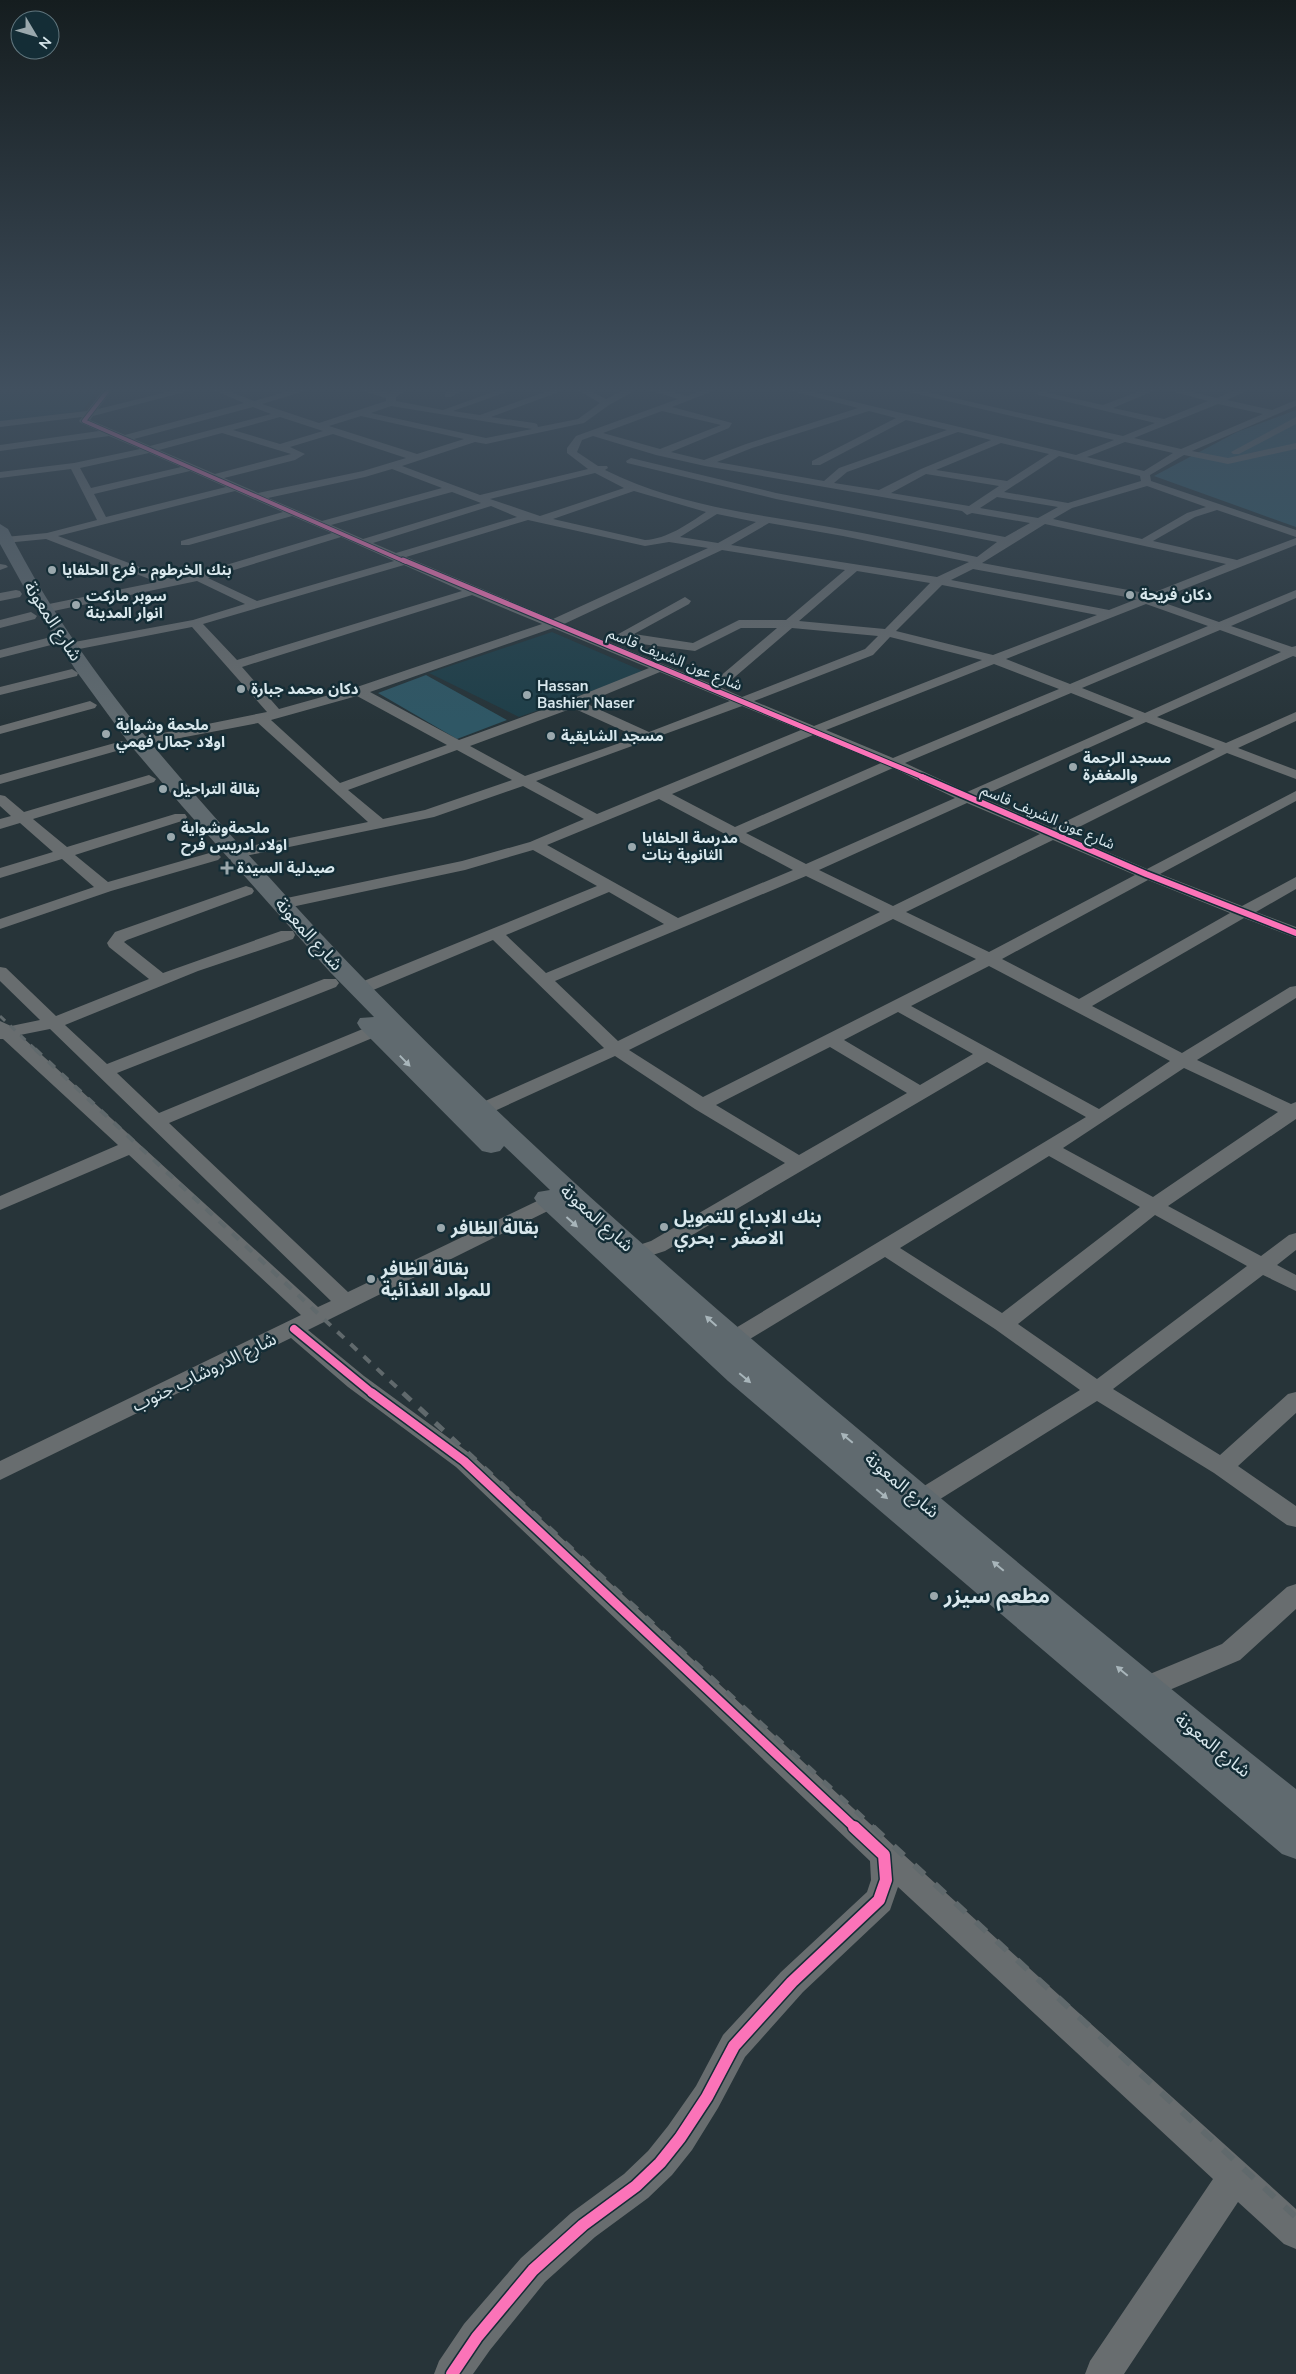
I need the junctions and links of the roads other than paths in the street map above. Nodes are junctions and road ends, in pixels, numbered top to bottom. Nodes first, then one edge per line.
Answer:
1 (93, 500) edge
2 (188, 500) edge
3 (262, 500) edge
4 (411, 500) edge
5 (486, 500) joint
6 (599, 500) edge
7 (672, 500) edge
8 (768, 500) edge
9 (794, 500) edge
10 (872, 500) edge
11 (915, 500) edge
12 (986, 500) edge
13 (1031, 500) edge
14 (1085, 500) edge
15 (1199, 500) edge
16 (1068, 506) junction
17 (1217, 507) junction
18 (971, 509) junction
19 (717, 510) junction
20 (854, 512) junction
21 (290, 513) junction
22 (740, 515) junction
23 (528, 517) junction
24 (540, 520) junction
25 (767, 520) junction
26 (1042, 521) junction
27 (103, 522) junction
28 (430, 523) junction
29 (319, 525) junction
30 (942, 528) junction
31 (826, 529) junction
32 (341, 534) junction
33 (1296, 534) edge
34 (47, 536) junction
35 (464, 536) junction
36 (667, 538) junction
37 (1007, 541) junction
38 (1296, 541) edge
39 (1144, 542) junction
40 (185, 543) dead end
41 (362, 543) junction
42 (719, 547) junction
43 (1, 553) edge
44 (401, 559) junction
45 (974, 562) junction
46 (1239, 564) junction
47 (854, 568) junction
48 (198, 577) junction
49 (938, 581) junction
50 (171, 583) junction
51 (473, 590) junction
52 (1296, 594) edge
53 (1148, 599) junction
54 (685, 600) dead end
55 (23, 604) edge
56 (256, 605) junction
57 (1111, 614) junction
58 (194, 623) junction
59 (0, 624) edge
60 (553, 624) junction
61 (791, 624) junction
62 (1218, 627) junction
63 (888, 633) junction
64 (623, 636) junction
65 (600, 643) junction
66 (1295, 651) edge
67 (0, 654) edge
68 (63, 654) junction
69 (993, 660) junction
70 (234, 665) junction
71 (660, 668) junction
72 (713, 689) junction
73 (1071, 689) junction
74 (0, 691) edge
75 (359, 691) junction
76 (743, 701) junction
77 (574, 703) junction
78 (90, 705) junction
79 (276, 714) junction
80 (1296, 716) edge
81 (1143, 717) junction
82 (261, 718) junction
83 (0, 730) edge
84 (812, 731) junction
85 (649, 737) junction
86 (130, 744) junction
87 (459, 745) junction
88 (1227, 748) junction
89 (893, 763) junction
90 (1296, 775) edge
91 (149, 779) junction
92 (0, 780) edge
93 (526, 781) junction
94 (338, 789) junction
95 (661, 794) junction
96 (1296, 795) edge
97 (966, 797) junction
98 (0, 799) edge
99 (22, 817) junction
100 (180, 817) junction
101 (596, 820) junction
102 (0, 824) edge
103 (382, 825) junction
104 (733, 832) junction
105 (1054, 834) junction
106 (535, 845) junction
107 (65, 851) junction
108 (225, 855) junction
109 (806, 870) junction
110 (0, 873) edge
111 (1146, 874) junction
112 (1296, 882) edge
113 (608, 887) junction
114 (105, 888) junction
115 (246, 891) junction
116 (282, 904) junction
117 (894, 912) junction
118 (1242, 912) junction
119 (0, 924) edge
120 (679, 925) junction
121 (495, 933) junction
122 (1296, 933) edge
123 (287, 935) junction
124 (988, 959) junction
125 (0, 972) edge
126 (161, 980) junction
127 (544, 980) junction
128 (330, 983) junction
129 (360, 989) junction
130 (1296, 991) edge
131 (897, 1004) junction
132 (1080, 1006) junction
133 (54, 1023) junction
134 (376, 1030) junction
135 (2, 1031) edge
136 (830, 1039) junction
137 (616, 1049) junction
138 (987, 1054) junction
139 (1183, 1061) junction
140 (104, 1072) junction
141 (920, 1092) junction
142 (702, 1105) junction
143 (481, 1110) junction
144 (1295, 1111) edge
145 (1100, 1117) junction
146 (155, 1122) junction
147 (131, 1147) junction
148 (1048, 1148) junction
149 (800, 1164) junction
150 (561, 1197) junction
151 (0, 1204) edge
152 (1154, 1206) junction
153 (1296, 1240) edge
154 (884, 1247) junction
155 (637, 1254) junction
156 (1262, 1266) junction
157 (1296, 1284) edge
158 (346, 1303) junction
159 (306, 1323) junction
160 (1003, 1324) junction
161 (732, 1340) junction
162 (1097, 1390) junction
163 (1296, 1400) edge
164 (1222, 1468) junction
165 (0, 1471) edge
166 (920, 1500) junction
167 (1296, 1518) edge
168 (1296, 1594) edge
169 (1143, 1689) junction
170 (1296, 1812) edge
171 (1296, 1841) edge
172 (884, 1855) junction
173 (1235, 2176) junction
174 (1296, 2232) edge
175 (452, 2374) edge
176 (1104, 2374) edge

1 - 27 street
2 - 27 street
3 - 21 street, شارع عون الشريف قاسم
4 - 29 street
5 - 23 street
5 - 28 street
6 - 24 street
7 - 19 street
8 - 22 street
9 - 20 street
10 - 20 street
11 - 18 street
12 - 18 street
13 - 16 street
14 - 16 street
15 - 17 street
16 - 26 street
17 - 33 street
17 - 39 street
18 - 26 street
18 - 30 street
19 - 22 street
19 - 36 street
20 - 30 street
20 - 31 street
21 - 29 street, شارع عون الشريف قاسم
21 - 40 street
22 - 25 street
23 - 24 street
23 - 35 street
24 - 36 street
25 - 31 street
25 - 42 street
26 - 37 street
26 - 39 street
27 - 34 street
28 - 35 street
28 - 41 street
29 - 32 street, شارع عون الشريف قاسم
30 - 37 street
31 - 45 street
32 - 41 street, شارع عون الشريف قاسم
32 - 48 street
34 - 43 street
34 - 50 street
35 - 44 street
36 - 42 street
37 - 45 street
38 - 46 street
39 - 46 street
41 - 44 street, شارع عون الشريف قاسم
42 - 47 street
42 - 60 street
43 - 55 highway, شارع المعونة
44 - 51 street, شارع عون الشريف قاسم
44 - 56 street
45 - 49 street
45 - 53 street
46 - 53 street
47 - 49 street
47 - 61 street
48 - 50 street
48 - 56 street
49 - 57 street
49 - 63 street
50 - 55 street
51 - 60 street, شارع عون الشريف قاسم
51 - 70 street
52 - 62 street
53 - 57 street
53 - 62 street
54 - 64 street
55 - 59 street
55 - 68 highway, شارع المعونة
56 - 58 street
57 - 69 street
58 - 68 street
58 - 70 street
60 - 65 street, شارع عون الشريف قاسم
60 - 75 street
61 - 63 street
61 - 64 street
61 - 72 street
62 - 66 street
62 - 73 street
63 - 69 street
63 - 76 street
64 - 65 street
65 - 71 street, شارع عون الشريف قاسم
66 - 81 street
67 - 68 street
68 - 74 street
68 - 78 highway, شارع المعونة
68 - 86 highway, شارع المعونة
69 - 73 street
69 - 84 street
70 - 79 street
71 - 72 street, شارع عون الشريف قاسم
71 - 77 street
72 - 76 street, شارع عون الشريف قاسم
73 - 81 street
73 - 89 street
75 - 79 street
75 - 87 street
76 - 84 street, شارع عون الشريف قاسم
76 - 85 street
77 - 85 street
77 - 87 street
78 - 83 street
78 - 86 highway, شارع المعونة
79 - 82 street
80 - 88 street
81 - 88 street
81 - 97 street
82 - 86 street
82 - 94 street
84 - 89 street, شارع عون الشريف قاسم
84 - 95 street
85 - 93 street
86 - 91 highway, شارع المعونة
86 - 92 street
86 - 108 highway, شارع المعونة
87 - 93 street
87 - 94 street
88 - 90 street
88 - 105 street
89 - 97 street, شارع عون الشريف قاسم
89 - 104 street
91 - 99 street
91 - 100 highway, شارع المعونة
93 - 101 street
93 - 103 street
94 - 103 street
95 - 101 street
95 - 104 street
96 - 111 street
97 - 105 street, شارع عون الشريف قاسم
97 - 109 street
98 - 99 street
99 - 102 street
99 - 107 street
100 - 107 street
100 - 108 highway, شارع المعونة
101 - 106 street
103 - 108 street
104 - 109 street
105 - 111 street, شارع عون الشريف قاسم
105 - 117 street
106 - 113 street
106 - 116 street
107 - 110 street
107 - 114 street
108 - 114 street
108 - 115 highway, شارع المعونة
108 - 116 highway, شارع المعونة
109 - 117 street
109 - 120 street
111 - 118 street, شارع عون الشريف قاسم
111 - 124 street
112 - 118 street
113 - 120 street
113 - 121 street
114 - 119 street
115 - 123 highway, شارع المعونة
115 - 126 street
116 - 129 highway, شارع المعونة
117 - 124 street
117 - 137 street
118 - 122 street, شارع عون الشريف قاسم
118 - 132 street
120 - 127 street
121 - 127 street
121 - 129 street
123 - 126 street
123 - 128 highway, شارع المعونة
124 - 131 street
124 - 132 street
125 - 133 street
126 - 133 street
127 - 137 street
128 - 134 highway, شارع المعونة
128 - 140 street
129 - 143 highway, شارع المعونة
130 - 139 street
131 - 136 street
131 - 138 street
132 - 139 street
133 - 135 street
133 - 140 street
134 - 146 street
134 -> 150 highway, شارع المعونة
135 - 147 street
136 - 141 street
136 - 142 street
137 - 142 street
137 - 143 street
138 - 141 street
138 - 145 street
139 - 144 street
139 - 145 street
140 - 146 street
141 - 149 street
142 - 149 street
143 - 150 highway, شارع المعونة
144 - 152 street
145 - 148 street
146 - 158 street
147 - 151 street
147 - 159 street
148 - 152 street
148 - 154 street
149 - 155 street
150 - 155 highway, شارع المعونة
150 - 158 street, شارع الدروشاب جنوب
150 -> 171 highway, شارع المعونة
152 - 156 street
152 - 160 street
153 - 156 street
154 - 160 street
154 - 161 street
161 -> 155 highway, شارع المعونة
156 - 157 street
156 - 162 street
158 - 159 street, شارع الدروشاب جنوب
159 - 165 street, شارع الدروشاب جنوب
159 - 172 street
160 - 162 street
166 -> 161 highway, شارع المعونة
162 - 164 street
162 - 166 street
163 - 164 street
164 - 167 street
169 -> 166 highway, شارع المعونة
168 - 169 street
169 - 170 highway, شارع المعونة
172 - 173 street
172 - 175 street
173 - 174 street
173 - 176 street

